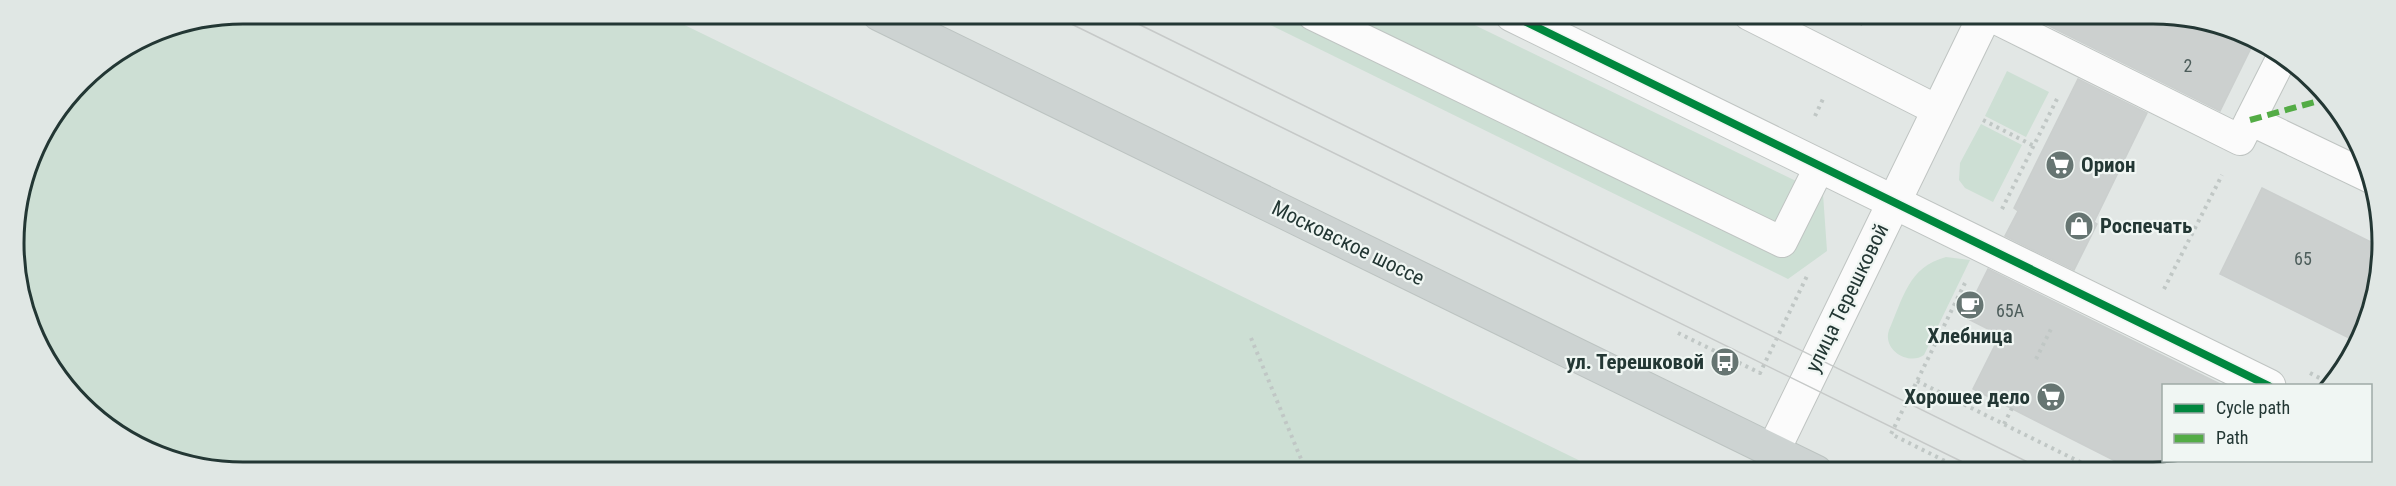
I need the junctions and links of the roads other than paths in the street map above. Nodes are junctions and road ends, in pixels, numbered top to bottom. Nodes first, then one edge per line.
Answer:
1 (899, 24) edge
2 (1332, 24) edge
3 (1530, 24) edge
4 (1767, 24) edge
5 (1982, 24) edge
6 (2005, 24) edge
7 (2279, 64) edge
8 (1939, 111) junction
9 (2245, 130) junction
10 (1820, 166) junction
11 (2360, 174) edge
12 (1894, 202) junction
13 (2265, 384) edge
14 (1773, 451) junction
15 (1796, 462) edge

1 - 14 main road, Московское шоссе
2 - 10 lane
3 - 10 street
4 - 8 lane
5 - 8 street, улица Терешковой
6 - 9 lane
7 - 9 lane
8 - 12 street, улица Терешковой
9 - 11 lane
10 - 12 street
12 - 13 street
12 - 14 street, улица Терешковой
14 - 15 main road, Московское шоссе

